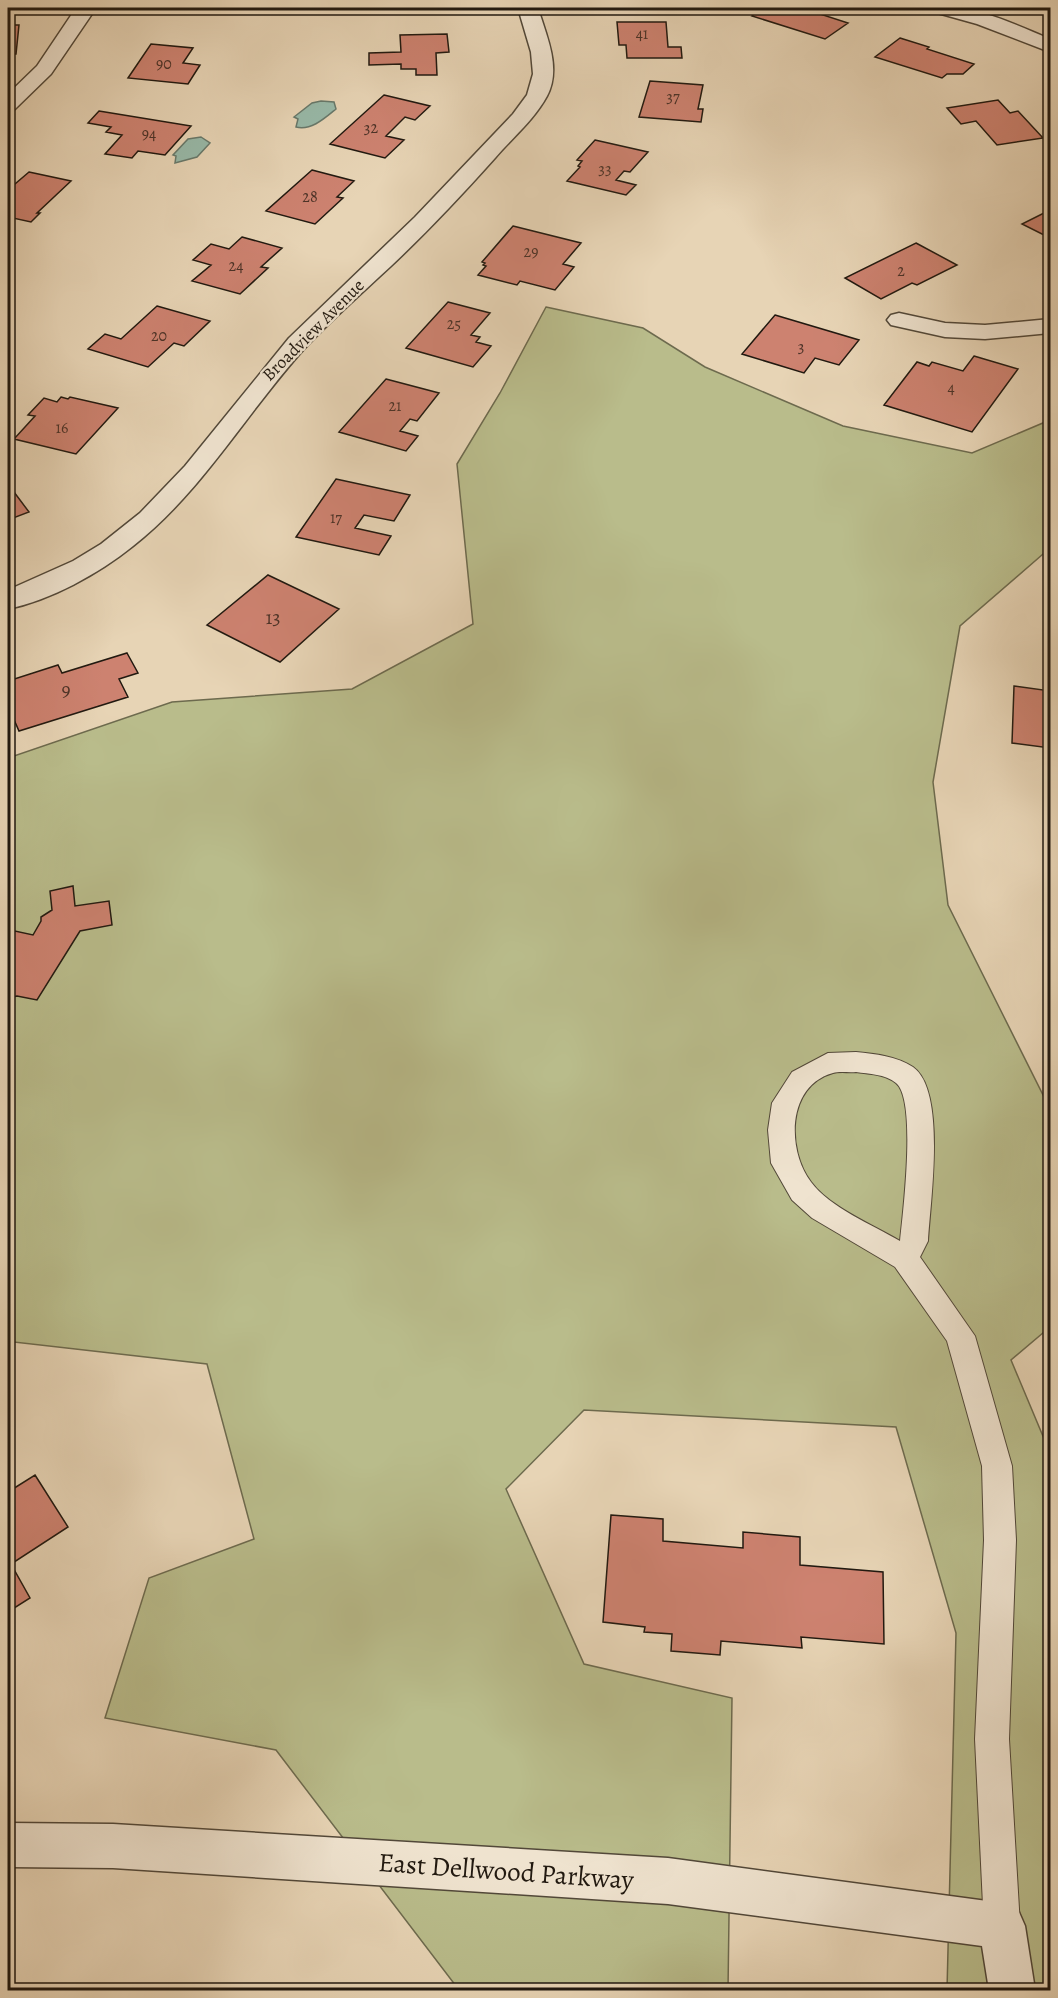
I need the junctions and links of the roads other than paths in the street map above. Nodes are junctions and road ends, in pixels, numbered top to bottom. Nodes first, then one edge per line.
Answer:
1 (86, 8) edge
2 (528, 8) edge
3 (941, 8) edge
4 (1050, 46) edge
5 (8, 105) edge
6 (899, 320) dead end
7 (1050, 326) edge
8 (8, 600) edge
9 (905, 1258) junction
10 (8, 1845) edge
11 (1002, 1926) junction
12 (1012, 1990) edge

1 - 5 street
2 - 8 street, Broadview Avenue
3 - 4 street
6 - 7 street
9 - 9 lane
9 - 11 lane
10 - 11 street, East Dellwood Parkway
11 - 12 street

